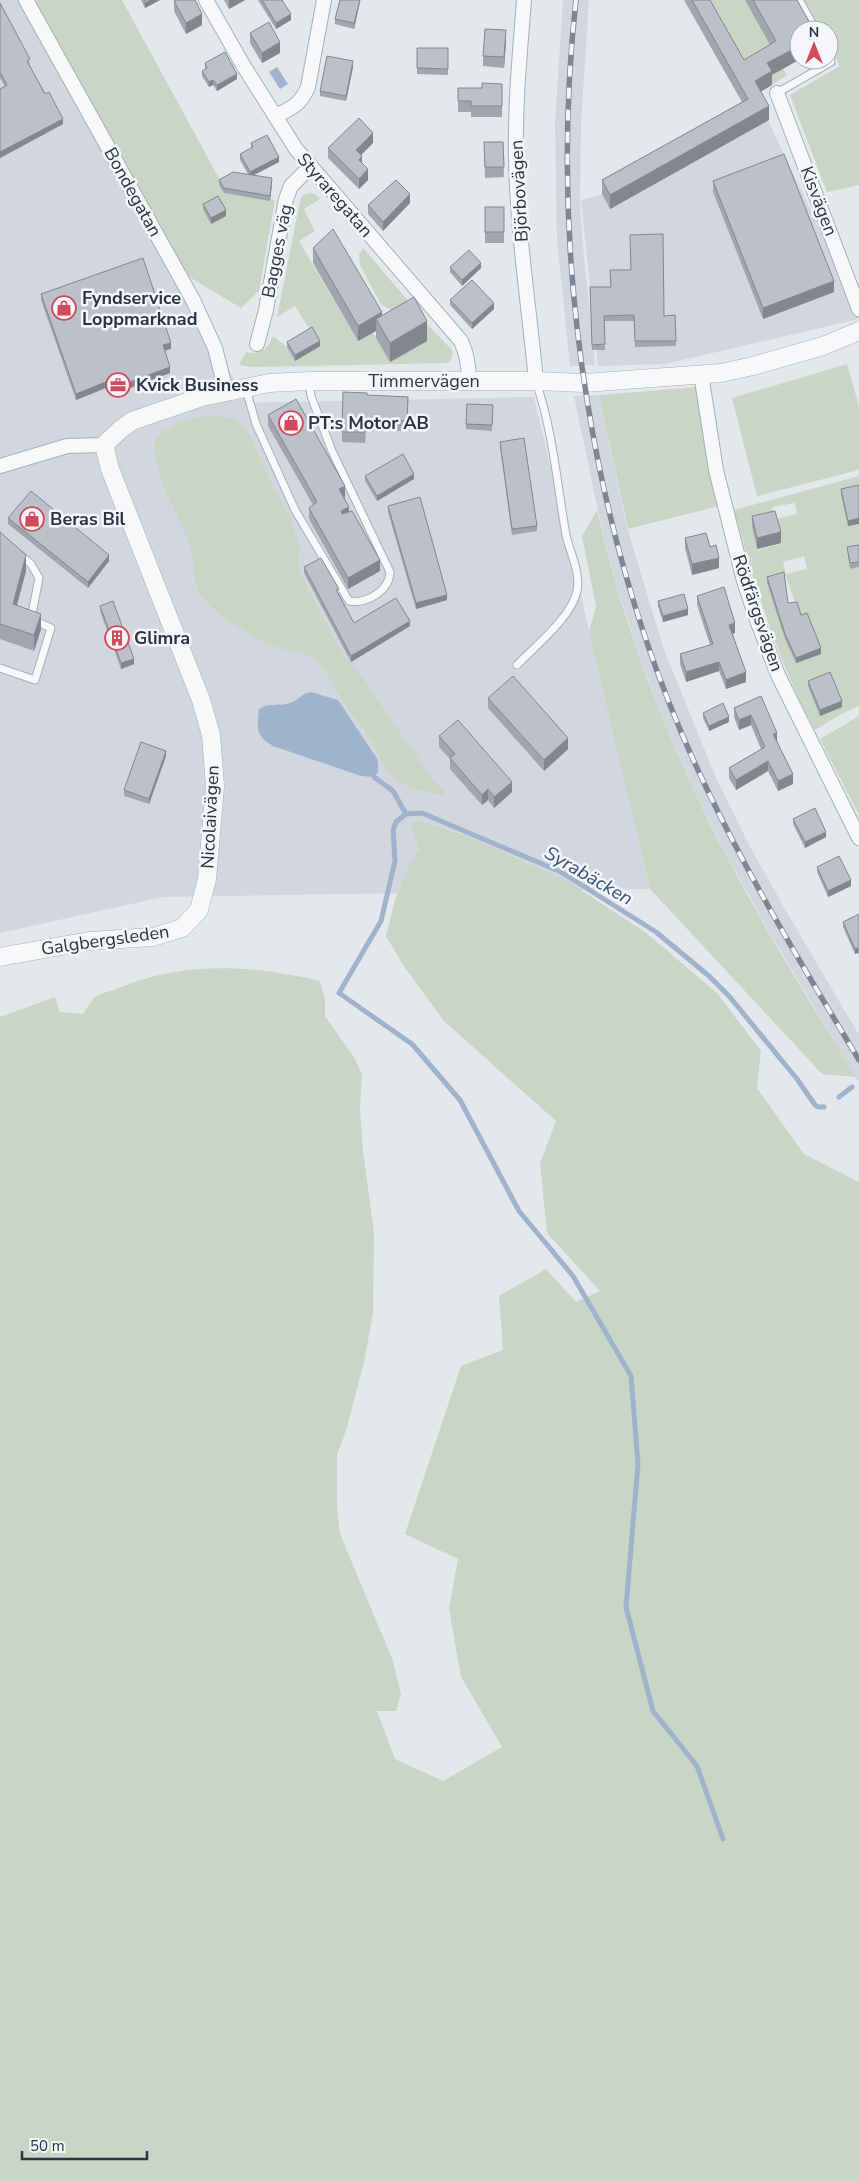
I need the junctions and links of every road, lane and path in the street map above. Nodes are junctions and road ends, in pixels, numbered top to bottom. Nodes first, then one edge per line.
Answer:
1 (26, 0) edge
2 (206, 0) edge
3 (324, 0) edge
4 (524, 0) edge
5 (799, 0) edge
6 (810, 20) edge
7 (817, 70) edge
8 (777, 93) joint
9 (275, 116) junction
10 (310, 166) junction
11 (859, 308) edge
12 (859, 331) edge
13 (257, 344) dead end
14 (701, 374) junction
15 (309, 381) junction
16 (469, 381) junction
17 (536, 381) junction
18 (246, 387) junction
19 (226, 391) junction
20 (104, 445) junction
21 (0, 466) edge
22 (15, 551) edge
23 (517, 665) dead end
24 (0, 668) edge
25 (859, 838) edge
26 (200, 907) joint
27 (0, 957) edge

1 - 19 street, Bondegatan
2 - 9 street, Styraregatan
3 - 9 street
4 - 17 street, Björbovägen
5 - 6 lane
7 - 8 lane
8 - 11 street, Kisvägen
9 - 10 street, Styraregatan
10 - 13 street, Bagges väg
10 - 16 street, Styraregatan
12 - 14 street, Timmervägen
14 - 17 street, Timmervägen
14 - 25 street, Rödfärgsvägen
15 - 16 street, Timmervägen
15 - 18 street, Timmervägen
15 - 18 lane
16 - 17 street, Timmervägen
17 - 23 lane
18 - 19 street, Timmervägen
19 - 20 street, Timmervägen
20 - 21 street
20 - 26 street, Nicolaivägen
22 - 24 lane
26 - 27 street, Galgbergsleden

